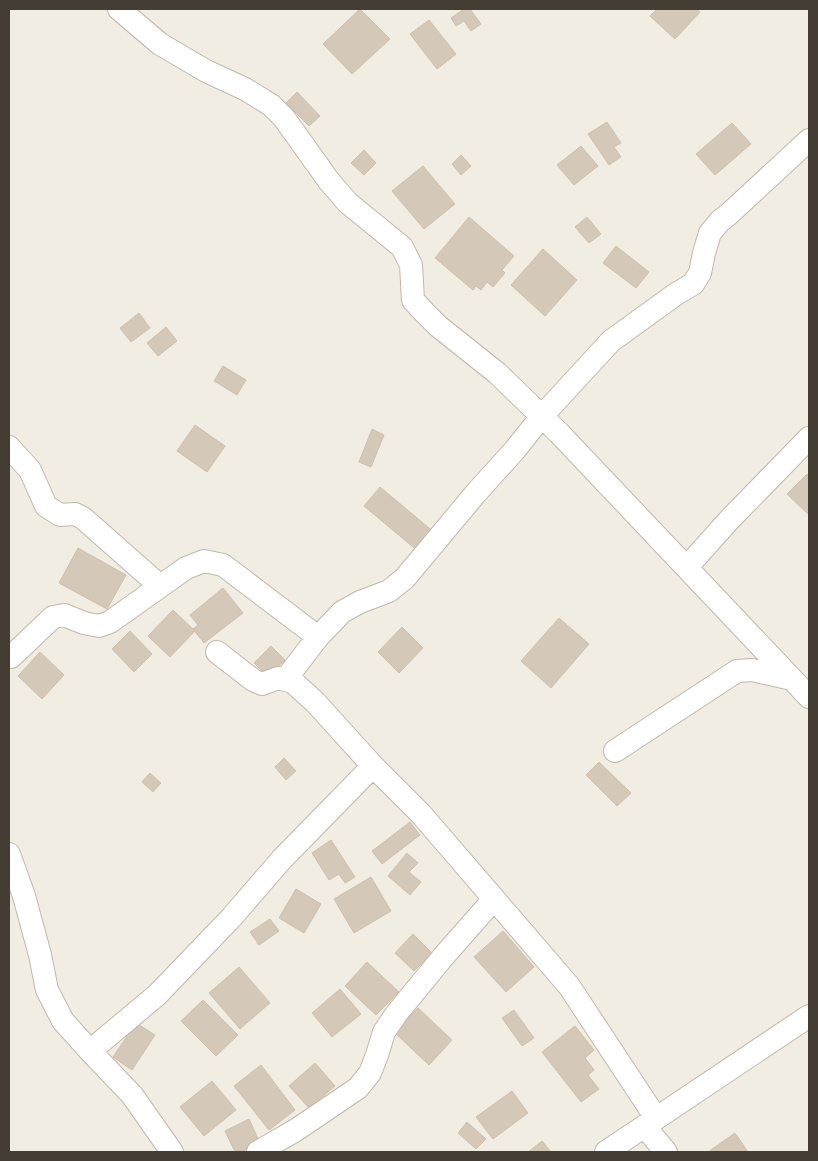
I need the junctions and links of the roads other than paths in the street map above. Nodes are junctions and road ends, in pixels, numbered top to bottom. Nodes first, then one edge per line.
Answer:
1 (119, 9) edge
2 (809, 140) edge
3 (542, 416) junction
4 (809, 438) edge
5 (9, 447) edge
6 (687, 567) junction
7 (160, 586) junction
8 (318, 637) junction
9 (217, 652) dead end
10 (11, 657) dead end
11 (792, 679) junction
12 (285, 680) junction
13 (809, 697) edge
14 (615, 751) dead end
15 (374, 766) junction
16 (9, 854) edge
17 (494, 899) junction
18 (809, 1016) edge
19 (90, 1051) junction
20 (651, 1123) junction
21 (172, 1152) edge
22 (258, 1152) edge
23 (606, 1152) edge
24 (666, 1152) edge

1 - 3 street
2 - 3 street
3 - 6 street
3 - 8 street
4 - 6 street
5 - 7 street
6 - 11 street
7 - 8 street
7 - 10 street
8 - 12 street
9 - 12 street
11 - 13 street
11 - 14 street
12 - 15 street
15 - 17 street
15 - 19 street
16 - 19 street
17 - 20 street
17 - 22 street
18 - 20 street
19 - 21 street
20 - 23 street
20 - 24 street

